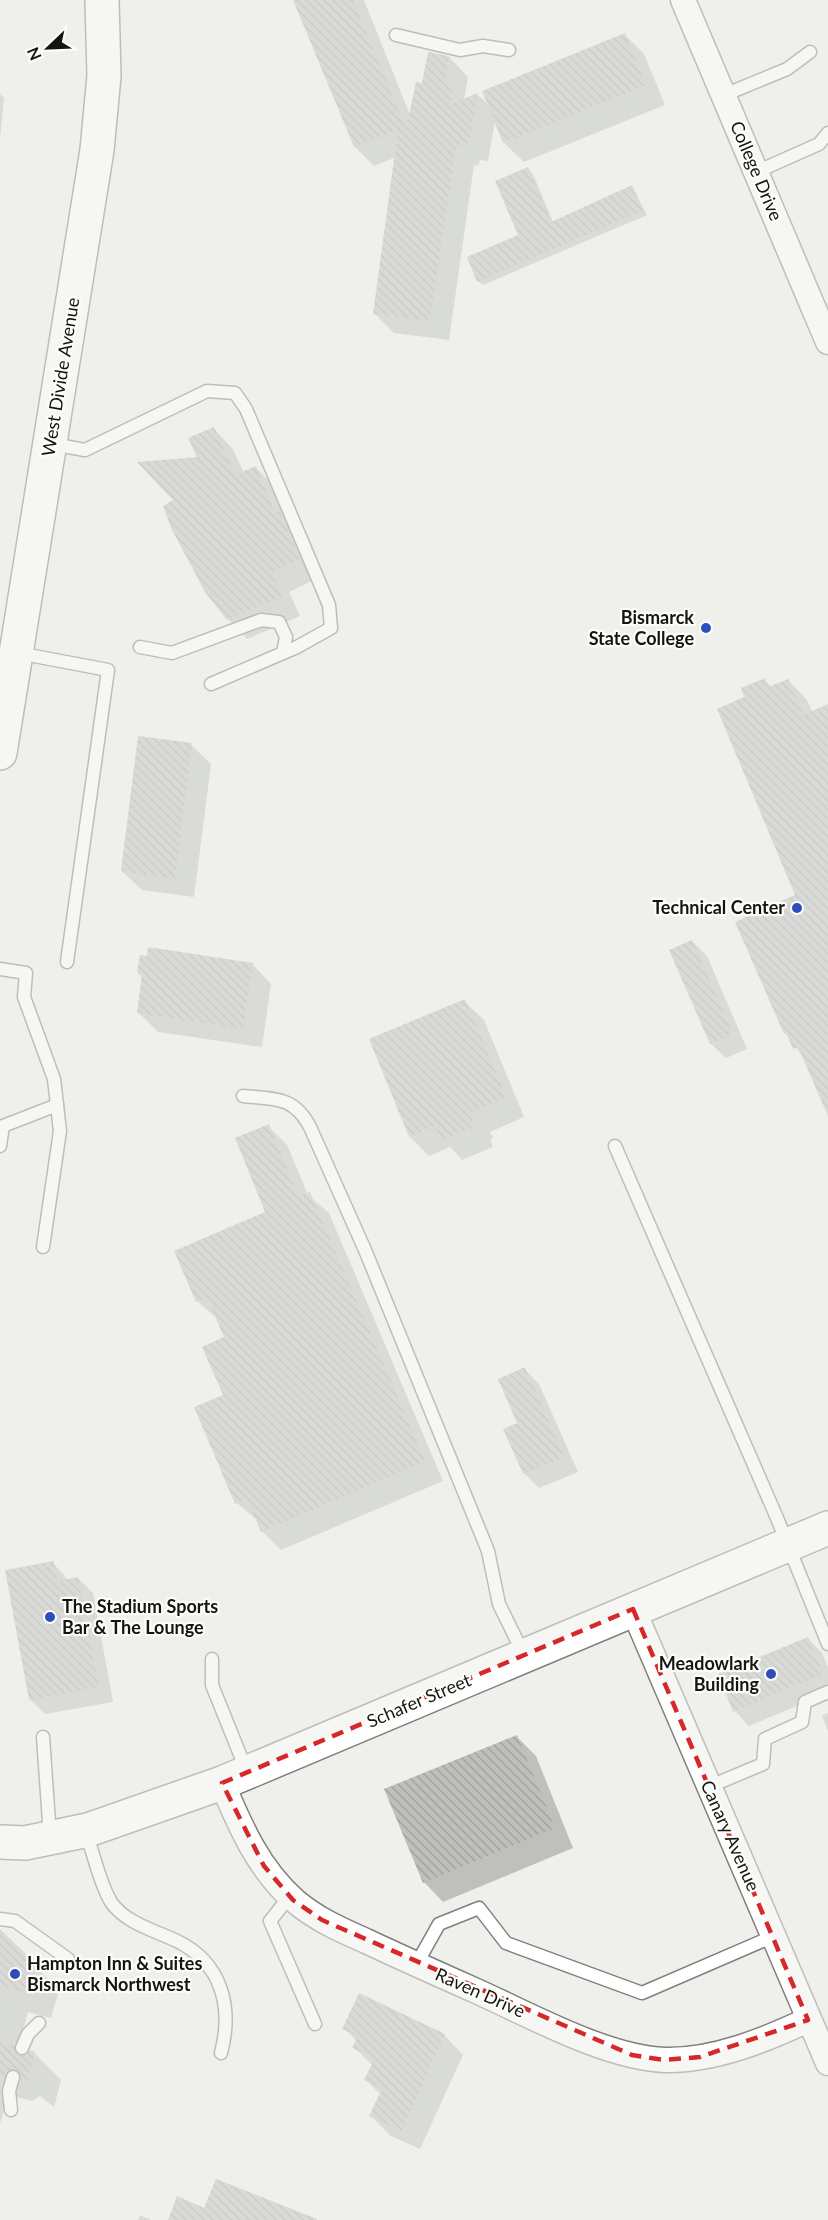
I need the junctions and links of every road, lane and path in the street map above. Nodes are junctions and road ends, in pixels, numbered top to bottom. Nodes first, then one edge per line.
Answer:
1 (102, 0) edge
2 (683, 0) edge
3 (396, 35) dead end
4 (509, 50) dead end
5 (810, 52) dead end
6 (724, 95) junction
7 (828, 132) edge
8 (756, 171) junction
9 (828, 342) edge
10 (51, 443) junction
11 (140, 647) dead end
12 (284, 653) junction
13 (10, 670) edge
14 (211, 684) dead end
15 (0, 753) edge
16 (67, 962) dead end
17 (0, 969) edge
18 (243, 1096) dead end
19 (57, 1105) junction
20 (0, 1146) edge
21 (615, 1146) dead end
22 (43, 1247) dead end
23 (828, 1528) edge
24 (788, 1545) junction
25 (633, 1609) junction
26 (828, 1644) edge
27 (524, 1656) junction
28 (212, 1659) dead end
29 (828, 1692) edge
30 (44, 1737) dead end
31 (234, 1778) junction
32 (708, 1787) junction
33 (85, 1831) junction
34 (50, 1838) junction
35 (0, 1842) edge
36 (290, 1896) junction
37 (0, 1919) edge
38 (774, 1936) junction
39 (68, 1959) dead end
40 (416, 1965) junction
41 (808, 2020) junction
42 (39, 2023) dead end
43 (315, 2024) dead end
44 (22, 2048) dead end
45 (221, 2053) dead end
46 (828, 2063) edge
47 (13, 2077) dead end
48 (11, 2110) dead end

1 - 10 street, West Divide Avenue
2 - 6 street, College Drive
3 - 4 lane
5 - 6 lane
6 - 8 street, College Drive
7 - 8 lane
8 - 9 street, College Drive
10 - 12 lane
10 - 13 street, West Divide Avenue
11 - 12 lane
12 - 14 lane
13 - 15 street, West Divide Avenue
13 - 16 lane
17 - 19 lane
18 - 27 lane
19 - 20 lane
19 - 22 lane
21 - 24 lane
23 - 24 street, Schafer Street
24 - 25 street, Schafer Street
24 - 26 lane
25 - 27 street, Schafer Street
25 - 32 street, Canary Avenue
27 - 31 street, Schafer Street
28 - 31 lane
29 - 32 lane
30 - 34 lane
31 - 33 street, Schafer Street
31 - 36 street, Raven Drive
32 - 38 street, Canary Avenue
33 - 34 street, Schafer Street
33 - 45 lane
34 - 35 street, Schafer Street
36 - 40 street, Raven Drive
36 - 43 lane
37 - 39 lane
38 - 40 lane
38 - 41 street, Canary Avenue
40 - 41 street, Raven Drive
41 - 46 street, Canary Avenue
42 - 44 lane
47 - 48 lane

